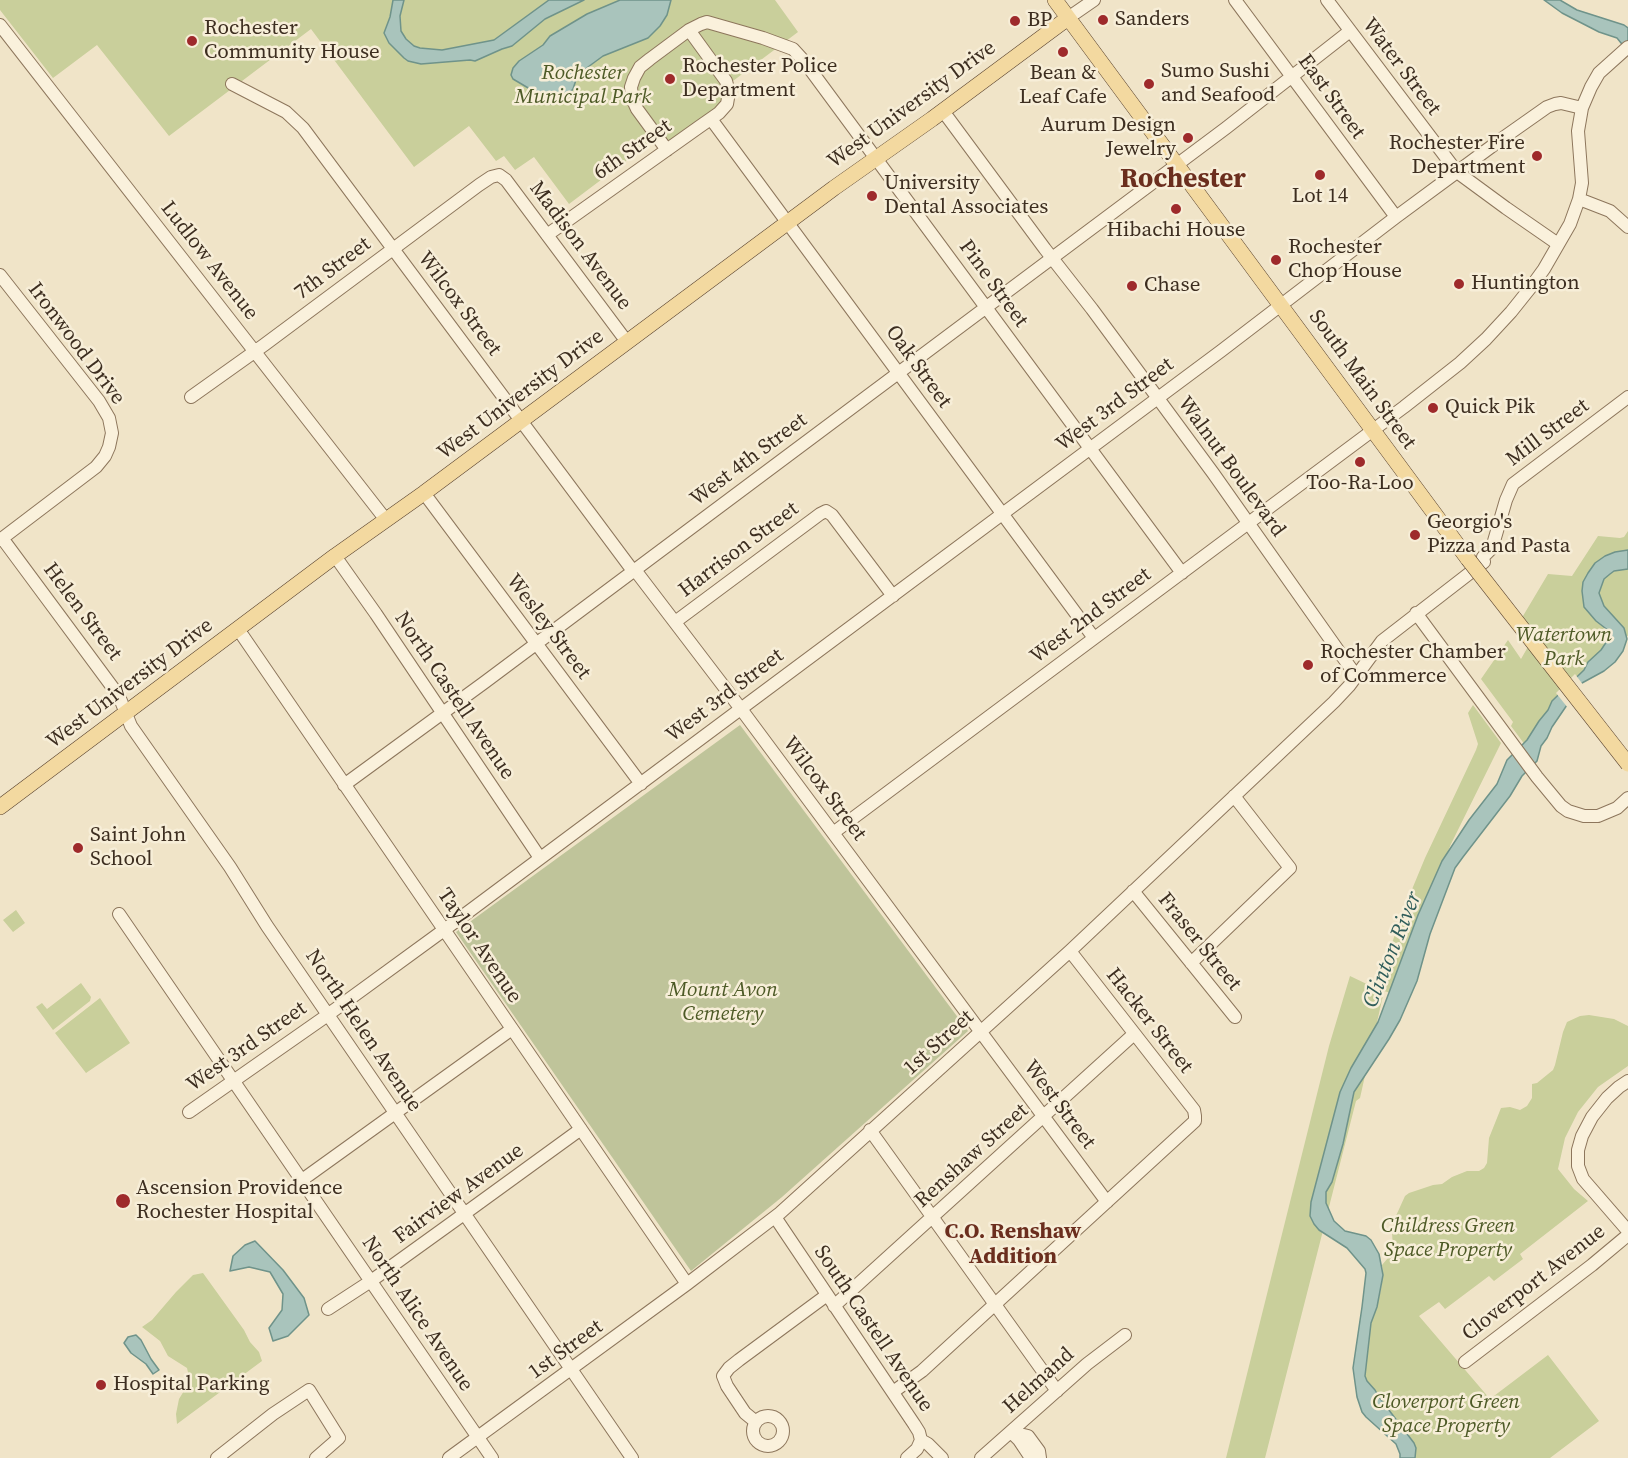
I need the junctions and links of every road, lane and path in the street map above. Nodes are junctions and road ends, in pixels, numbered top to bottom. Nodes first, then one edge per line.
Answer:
1 (1055, 0) edge
2 (1094, 0) edge
3 (1235, 0) edge
4 (1327, 0) edge
5 (1068, 18) junction
6 (0, 25) edge
7 (689, 30) junction
8 (1350, 31) junction
9 (1628, 47) edge
10 (1291, 76) junction
11 (232, 84) dead end
12 (1582, 108) junction
13 (943, 111) junction
14 (711, 119) junction
15 (667, 150) junction
16 (876, 159) junction
17 (1176, 164) junction
18 (1457, 172) junction
19 (499, 175) joint
20 (1579, 199) junction
21 (1396, 217) junction
22 (787, 222) junction
23 (1628, 227) edge
24 (547, 235) junction
25 (1558, 244) junction
26 (394, 249) junction
27 (1052, 257) junction
28 (0, 275) edge
29 (1281, 305) junction
30 (985, 307) junction
31 (627, 342) junction
32 (255, 352) junction
33 (898, 373) junction
34 (191, 396) dead end
35 (1158, 397) junction
36 (1628, 397) edge
37 (521, 421) junction
38 (1373, 430) junction
39 (1090, 448) junction
40 (424, 493) junction
41 (1002, 514) junction
42 (387, 520) junction
43 (1248, 523) junction
44 (1, 539) edge
45 (335, 556) junction
46 (634, 571) junction
47 (1182, 573) junction
48 (893, 596) junction
49 (1416, 613) junction
50 (675, 622) junction
51 (238, 629) junction
52 (1094, 639) junction
53 (536, 643) junction
54 (1357, 674) junction
55 (741, 709) junction
56 (126, 712) junction
57 (442, 713) junction
58 (1628, 764) edge
59 (641, 784) junction
60 (344, 785) junction
61 (1234, 796) junction
62 (1628, 798) edge
63 (0, 807) edge
64 (833, 833) junction
65 (540, 858) junction
66 (1133, 891) junction
67 (120, 914) dead end
68 (444, 930) junction
69 (1070, 951) junction
70 (1191, 963) junction
71 (328, 1014) junction
72 (1235, 1017) dead end
73 (512, 1029) junction
74 (980, 1032) junction
75 (1134, 1034) junction
76 (234, 1081) junction
77 (1628, 1081) edge
78 (189, 1112) dead end
79 (396, 1114) junction
80 (1044, 1116) junction
81 (581, 1129) junction
82 (870, 1130) junction
83 (302, 1180) junction
84 (1107, 1202) junction
85 (464, 1214) junction
86 (775, 1217) junction
87 (933, 1218) junction
88 (1628, 1233) edge
89 (371, 1281) junction
90 (687, 1284) junction
91 (827, 1295) junction
92 (994, 1304) junction
93 (834, 1306) junction
94 (328, 1309) dead end
95 (1125, 1335) dead end
96 (1465, 1362) dead end
97 (571, 1370) junction
98 (1057, 1390) junction
99 (893, 1392) junction
100 (756, 1422) dead end
101 (1011, 1432) junction
102 (478, 1438) junction
103 (921, 1440) junction
104 (217, 1458) edge
105 (316, 1458) edge
106 (449, 1458) edge
107 (492, 1458) edge
108 (632, 1458) edge
109 (907, 1458) edge
110 (942, 1458) edge
111 (981, 1458) edge
112 (1031, 1458) edge
113 (1040, 1458) edge

1 - 5 main road, South Main Street
2 - 5 street
3 - 10 street, East Street
4 - 8 street, Water Street
5 - 13 main road, West University Drive
5 - 17 main road, South Main Street
6 - 32 street, Ludlow Avenue
7 - 14 street, 6th Street
7 - 15 street
7 - 16 street, Pine Street
8 - 10 street, West 4th Street
8 - 18 street, Water Street
9 - 12 street, West 2nd Street
10 - 17 street, West 4th Street
10 - 21 street, East Street
11 - 26 street, Wilcox Street
12 - 18 street, West 3rd Street
12 - 20 street, West 2nd Street
13 - 16 main road, West University Drive
13 - 27 street, Walnut Boulevard
14 - 15 street, 6th Street
14 - 22 street, Oak Street
15 - 24 street, 6th Street
16 - 22 main road, West University Drive
16 - 30 street, Pine Street
17 - 27 street, West 4th Street
17 - 29 main road, South Main Street
18 - 21 street, West 3rd Street
18 - 25 street, Water Street
19 - 24 street, Madison Avenue
19 - 26 street, 7th Street
20 - 23 street
20 - 25 street, West 2nd Street
21 - 29 street, West 3rd Street
22 - 31 main road, West University Drive
22 - 33 street, Oak Street
24 - 31 street, Madison Avenue
25 - 38 street, West 2nd Street
26 - 32 street, 7th Street
26 - 37 street, Wilcox Street
27 - 30 street, West 4th Street
27 - 35 street, Walnut Boulevard
28 - 44 street, Ironwood Drive
29 - 35 street, West 3rd Street
29 - 38 main road, South Main Street
30 - 33 street, West 4th Street
30 - 39 street, Pine Street
31 - 37 main road, West University Drive
32 - 34 street, 7th Street
32 - 42 street, Ludlow Avenue
33 - 41 street, Oak Street
33 - 46 street, West 4th Street
35 - 39 street, West 3rd Street
35 - 43 street, Walnut Boulevard
36 - 49 street, Mill Street
37 - 40 main road, West University Drive
37 - 46 street, Wilcox Street
38 - 43 street, West 2nd Street
38 - 58 main road, South Main Street, bridge
39 - 41 street, West 3rd Street
39 - 47 street, Pine Street
40 - 42 main road, West University Drive
40 - 53 street, Wesley Street
41 - 48 street, West 3rd Street
41 - 52 street, Oak Street
42 - 45 main road, West University Drive
43 - 47 street, West 2nd Street
43 - 54 street, Walnut Boulevard
44 - 56 street, Helen Street
45 - 51 main road, West University Drive
45 - 57 street, North Castell Avenue
46 - 50 street, Wilcox Street
46 - 53 street, West 4th Street
47 - 52 street, West 2nd Street
48 - 50 street, Harrison Street
48 - 55 street, West 3rd Street
49 - 54 street, 1st Street
49 - 62 street
50 - 55 street, Wilcox Street
51 - 56 main road, West University Drive
51 - 60 street, Taylor Avenue
52 - 64 street, West 2nd Street
53 - 57 street, West 4th Street
53 - 59 street, Wesley Street
54 - 61 street, 1st Street
55 - 59 street, West 3rd Street
55 - 64 street, Wilcox Street
56 - 63 main road, West University Drive
56 - 71 street, North Helen Avenue
57 - 60 street, West 4th Street
57 - 65 street, North Castell Avenue
59 - 65 street, West 3rd Street
60 - 68 street, Taylor Avenue
61 - 66 street, 1st Street
61 - 70 street
64 - 74 street, Wilcox Street
65 - 68 street, West 3rd Street
66 - 69 street, 1st Street
66 - 70 street, Fraser Street
67 - 76 street, North Alice Avenue
68 - 71 street, West 3rd Street
68 - 73 street, Taylor Avenue
69 - 74 street, 1st Street
69 - 75 street, Hacker Street
70 - 72 street, Fraser Street
71 - 76 street, West 3rd Street
71 - 79 street, North Helen Avenue
73 - 79 street
73 - 81 street, Taylor Avenue
74 - 80 street, West Street
74 - 82 street, 1st Street
75 - 80 street, Renshaw Street
75 - 84 street, Hacker Street
76 - 78 street, West 3rd Street
76 - 83 street, North Alice Avenue
77 - 88 street
79 - 83 street
79 - 85 street, North Helen Avenue
80 - 84 street, West Street
80 - 87 street, Renshaw Street
81 - 85 street, Fairview Avenue
81 - 90 street, Taylor Avenue
82 - 86 street, 1st Street
82 - 87 street
83 - 89 street, North Alice Avenue
84 - 92 street
85 - 89 street, Fairview Avenue
85 - 97 street, North Helen Avenue
86 - 90 street, 1st Street
86 - 91 street, South Castell Avenue
87 - 92 street
87 - 93 street, Renshaw Street
88 - 96 street, Cloverport Avenue
89 - 94 street, Fairview Avenue
89 - 102 street, North Alice Avenue
90 - 97 street, 1st Street
91 - 93 street, South Castell Avenue
91 - 100 street
92 - 98 street
92 - 99 street
93 - 99 street, South Castell Avenue
95 - 98 street, Helmand
97 - 102 street, 1st Street
97 - 108 street, North Helen Avenue
98 - 101 street, Helmand
99 - 103 street, South Castell Avenue
101 - 111 street, Helmand
101 - 112 street
101 - 113 street
102 - 106 street, 1st Street
102 - 107 street, North Alice Avenue
103 - 109 street
103 - 110 street, South Castell Avenue
104 - 105 street

